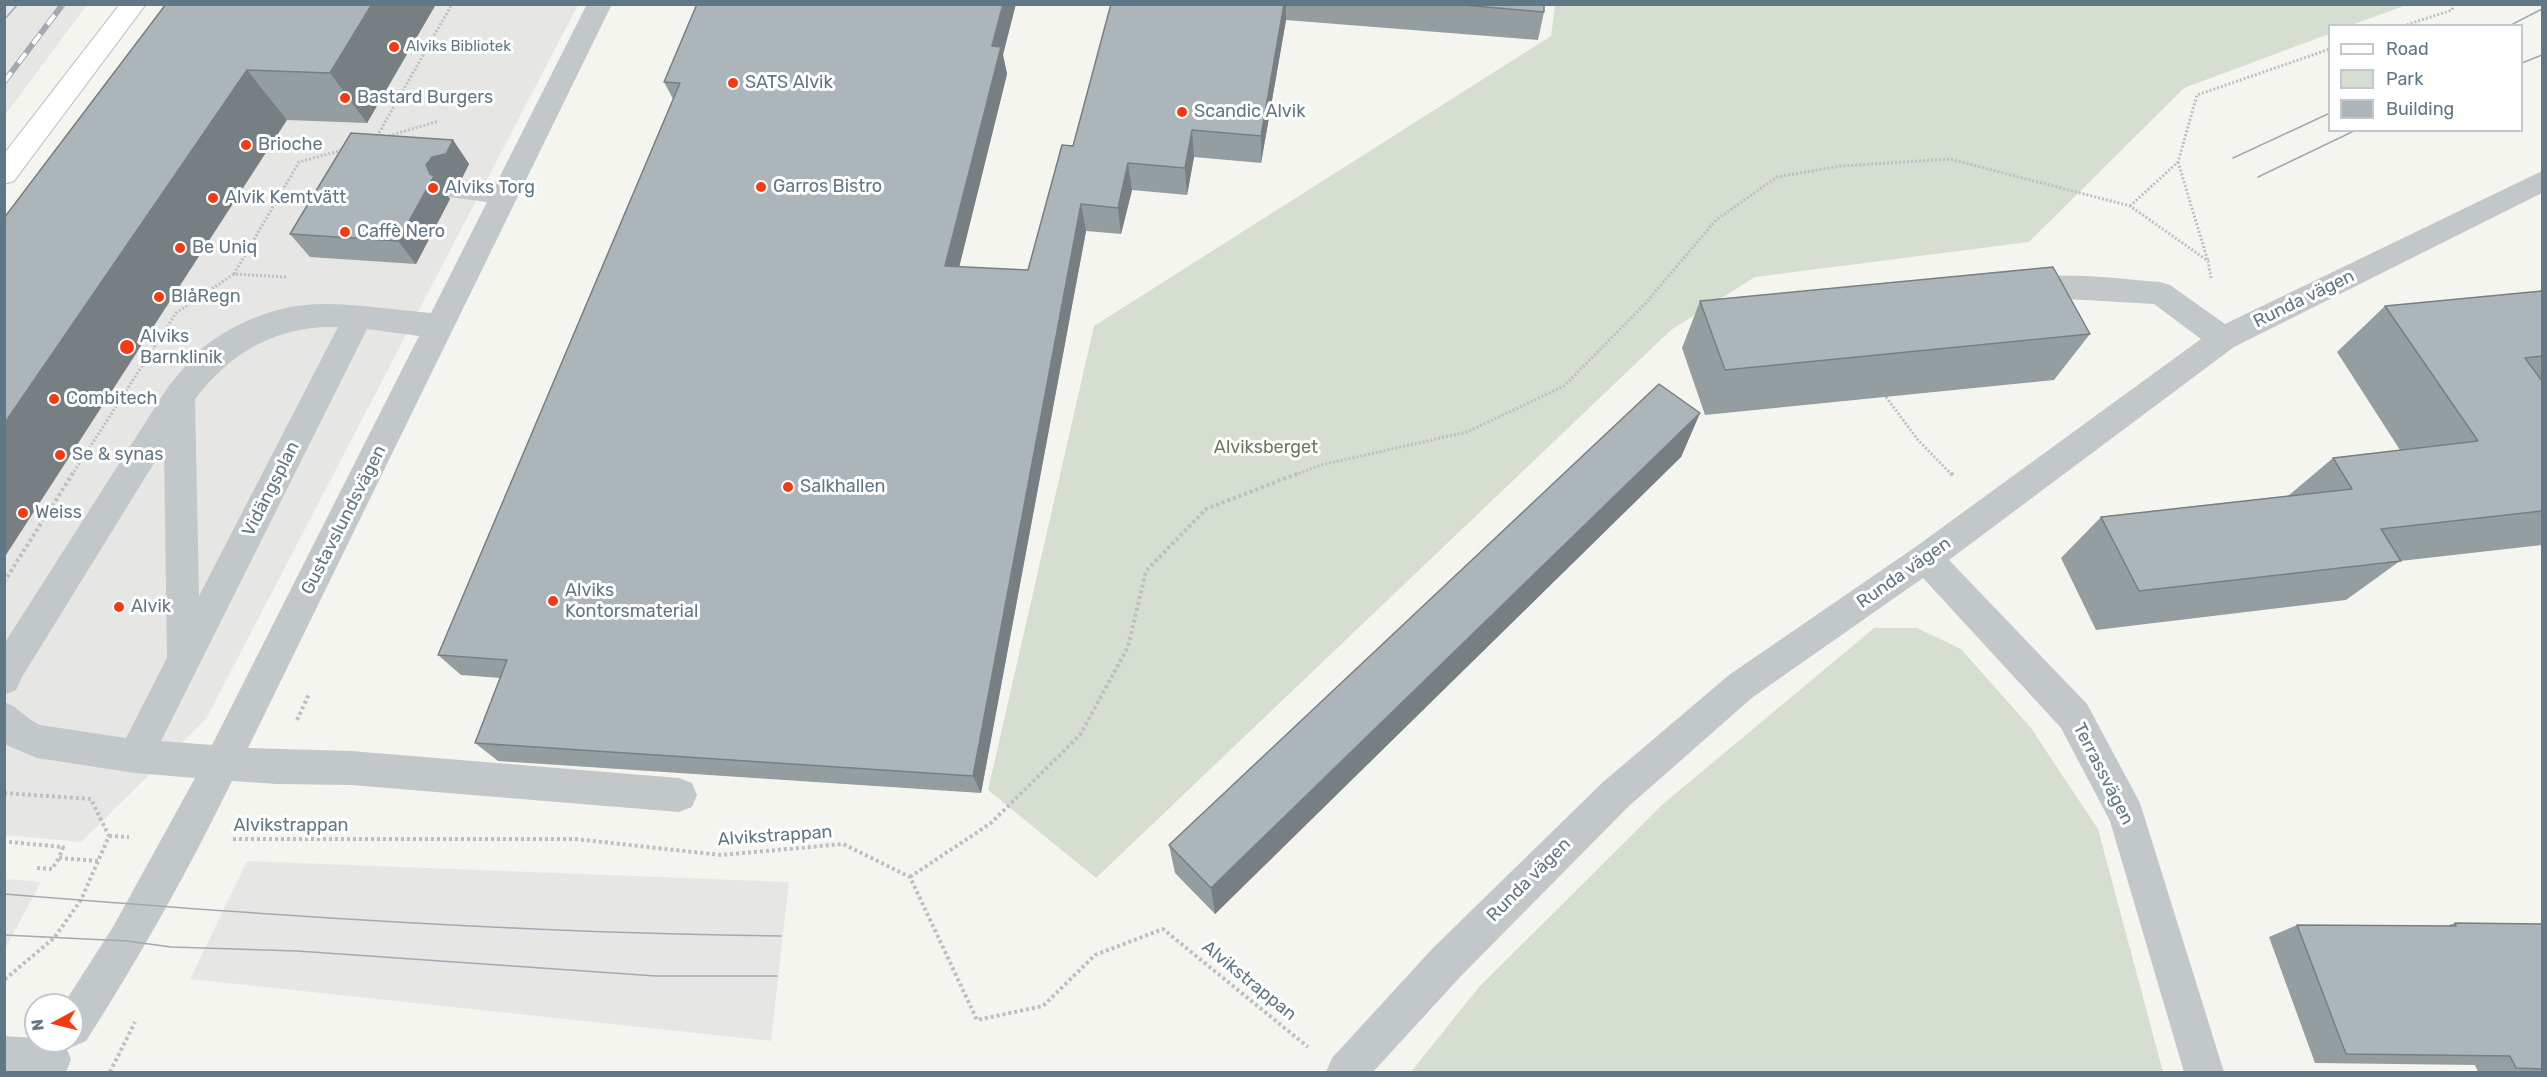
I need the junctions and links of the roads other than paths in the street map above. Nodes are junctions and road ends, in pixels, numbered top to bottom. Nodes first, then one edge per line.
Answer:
1 (134, 4) edge
2 (600, 4) edge
3 (4, 174) edge
4 (2542, 181) edge
5 (459, 190) dead end
6 (505, 193) junction
7 (1995, 291) edge
8 (358, 317) junction
9 (441, 326) junction
10 (2223, 339) junction
11 (180, 396) junction
12 (1926, 558) junction
13 (184, 661) junction
14 (4, 679) edge
15 (4, 718) edge
16 (135, 756) junction
17 (222, 763) junction
18 (679, 795) dead end
19 (84, 1008) edge
20 (30, 1053) edge
21 (4, 1056) edge
22 (1346, 1072) edge
23 (2204, 1072) edge

1 - 3 main road
2 - 6 street, Gustavslundsvägen
4 - 10 street, Runda vägen
5 - 6 street
6 - 9 street, Gustavslundsvägen
7 - 10 street
8 - 9 street
8 - 11 street
8 - 13 street, Vidängsplan
9 - 17 street, Gustavslundsvägen
10 - 12 street, Runda vägen
11 - 13 street, Vidängsplan
11 - 14 street
12 - 22 street, Runda vägen
12 - 23 street, Terrassvägen
13 - 16 street, Vidängsplan
15 - 16 street
16 - 17 street
17 - 18 street
17 - 19 street, Gustavslundsvägen
20 - 21 street

